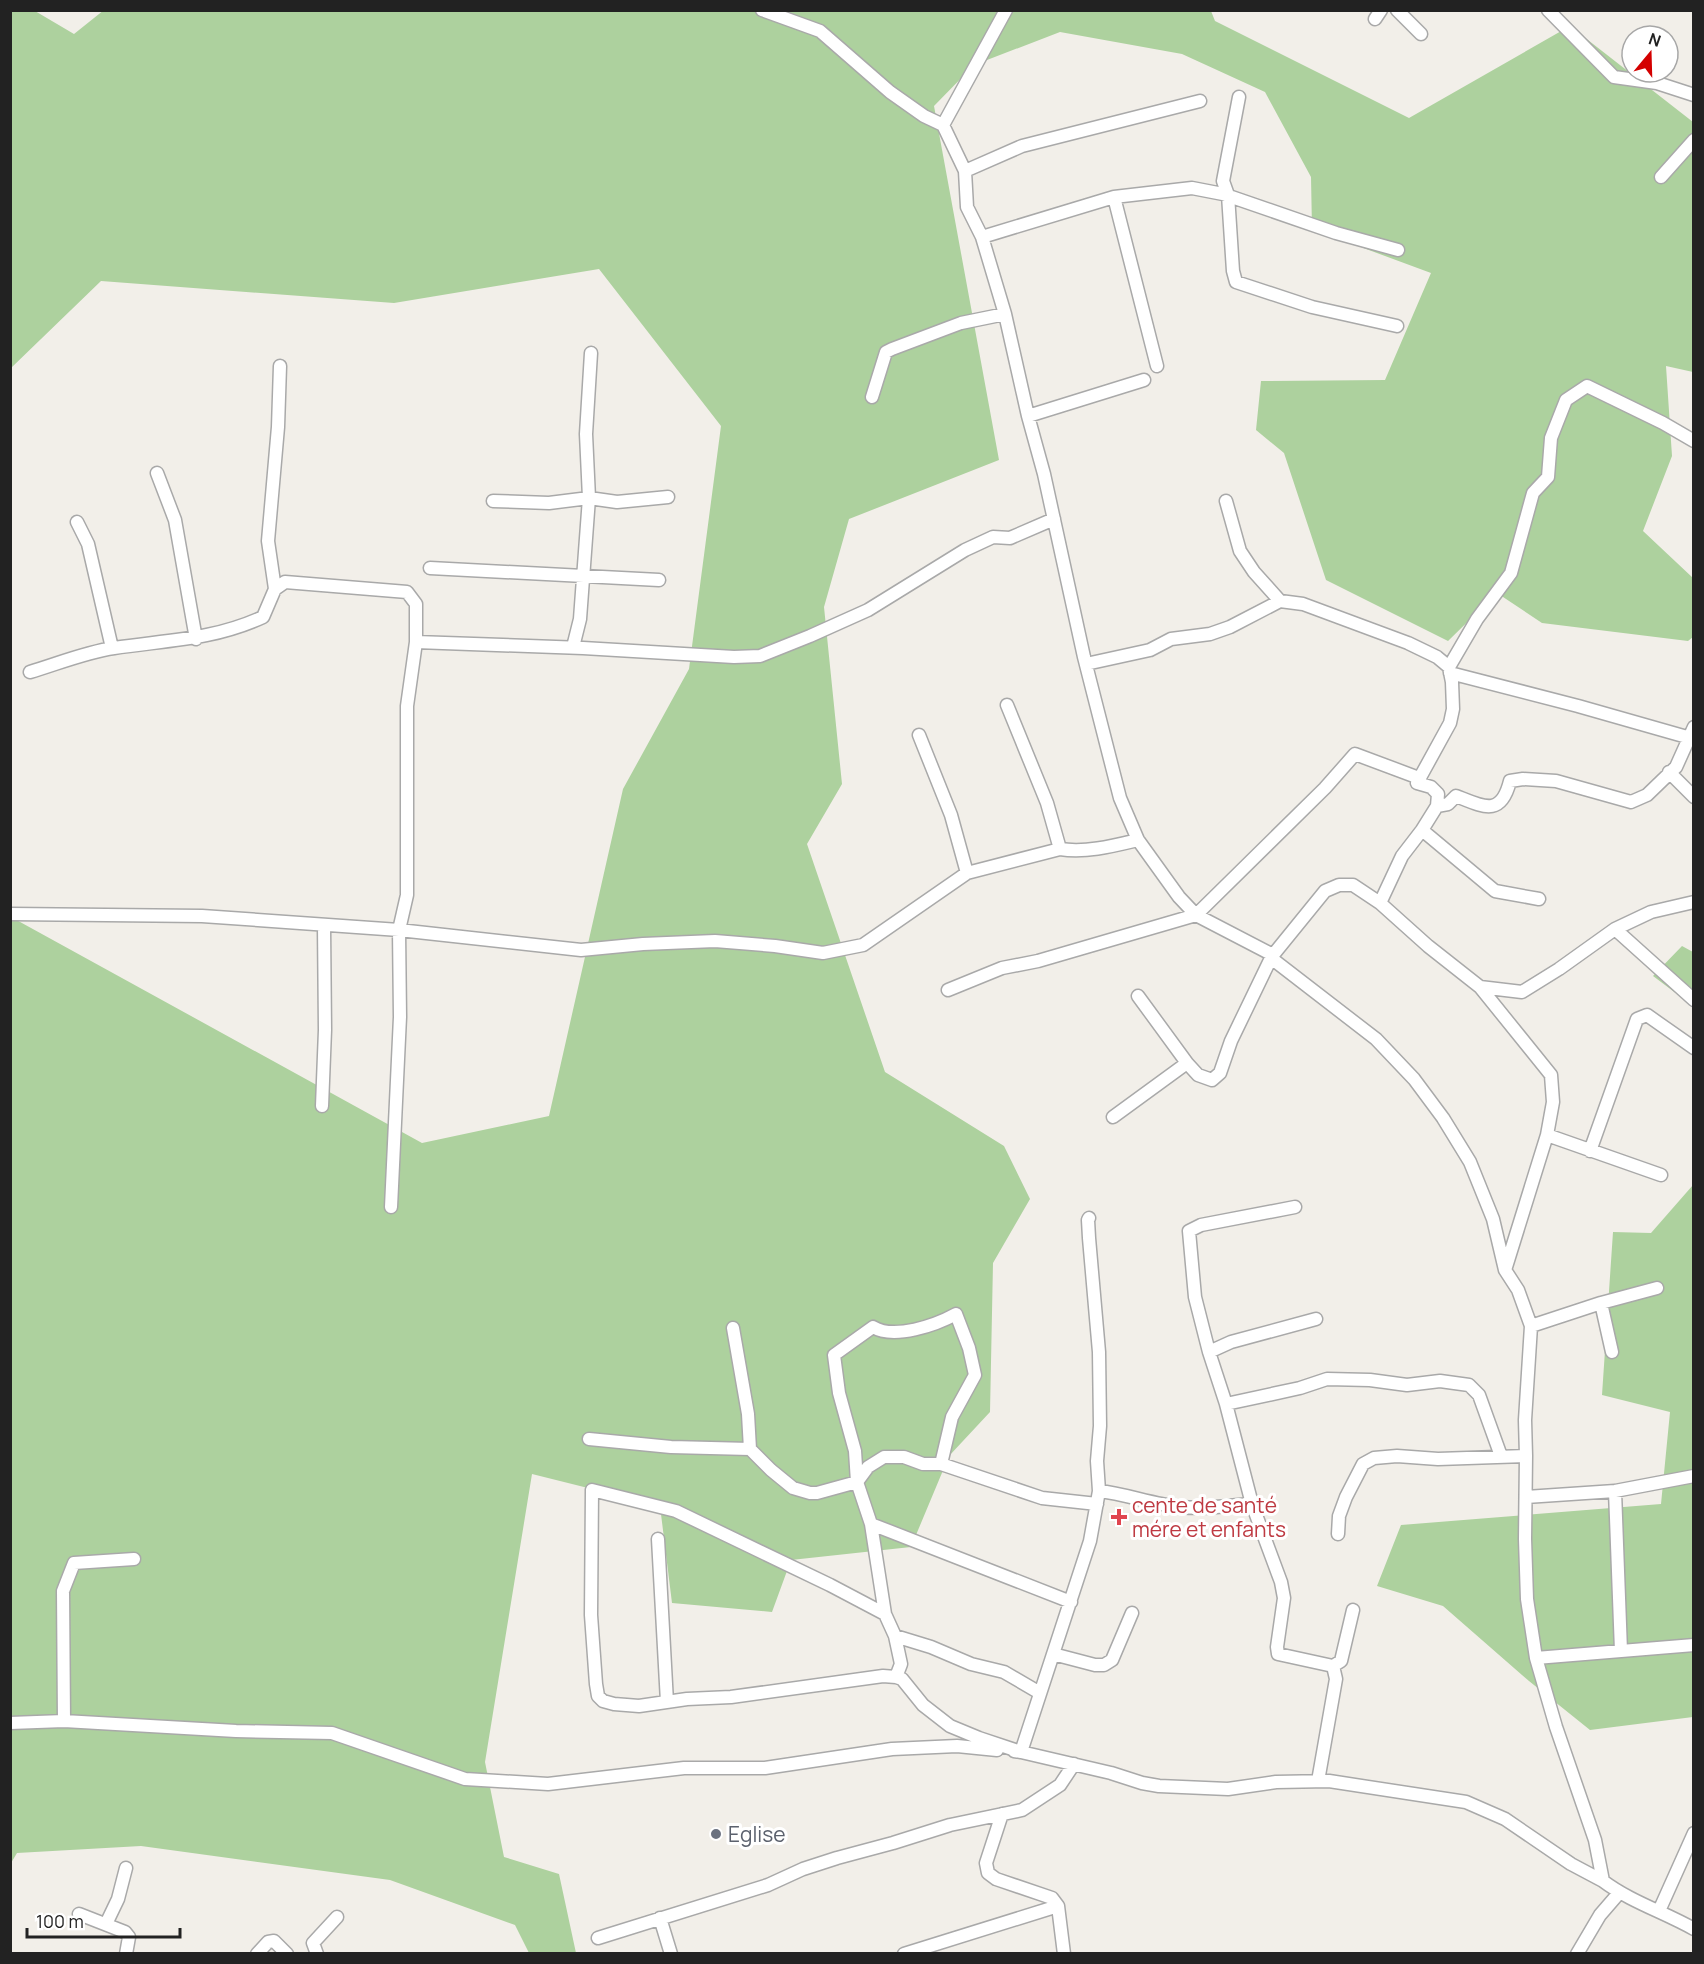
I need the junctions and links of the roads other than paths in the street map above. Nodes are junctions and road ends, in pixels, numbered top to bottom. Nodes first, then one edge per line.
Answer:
1 (762, 10) edge
2 (1006, 10) edge
3 (1397, 10) edge
4 (1548, 10) edge
5 (1421, 34) dead end
6 (1694, 95) edge
7 (1239, 97) dead end
8 (1200, 101) dead end
9 (943, 125) junction
10 (1694, 140) edge
11 (965, 171) junction
12 (1661, 177) dead end
13 (1228, 195) junction
14 (1114, 196) junction
15 (982, 237) junction
16 (1398, 250) dead end
17 (1005, 314) junction
18 (1397, 326) dead end
19 (591, 353) dead end
20 (280, 366) dead end
21 (1157, 366) dead end
22 (1144, 380) dead end
23 (872, 397) dead end
24 (1028, 416) junction
25 (1694, 441) edge
26 (157, 473) dead end
27 (668, 496) dead end
28 (589, 498) junction
29 (493, 501) dead end
30 (1226, 501) dead end
31 (1054, 519) junction
32 (77, 522) dead end
33 (430, 568) dead end
34 (583, 577) junction
35 (659, 580) dead end
36 (275, 589) junction
37 (1281, 601) junction
38 (196, 639) junction
39 (416, 642) junction
40 (573, 647) junction
41 (111, 648) junction
42 (1086, 664) junction
43 (1449, 670) junction
44 (30, 672) dead end
45 (1007, 705) dead end
46 (1692, 734) edge
47 (919, 735) dead end
48 (1670, 772) junction
49 (1419, 778) junction
50 (1694, 796) edge
51 (1437, 806) junction
52 (1422, 830) junction
53 (1138, 840) junction
54 (1060, 849) junction
55 (967, 873) junction
56 (1539, 898) dead end
57 (1694, 902) edge
58 (1380, 903) junction
59 (10, 914) edge
60 (1196, 915) junction
61 (324, 926) junction
62 (1615, 929) junction
63 (399, 930) junction
64 (1272, 957) junction
65 (1480, 987) junction
66 (948, 990) dead end
67 (1138, 996) dead end
68 (1694, 1000) edge
69 (1694, 1048) edge
70 (1187, 1063) junction
71 (322, 1106) dead end
72 (1113, 1117) dead end
73 (1547, 1135) junction
74 (1590, 1151) junction
75 (1661, 1175) dead end
76 (391, 1207) dead end
77 (1295, 1207) dead end
78 (1089, 1218) dead end
79 (1505, 1270) junction
80 (1657, 1288) dead end
81 (1601, 1303) junction
82 (1316, 1319) dead end
83 (1531, 1326) junction
84 (733, 1328) dead end
85 (1209, 1352) junction
86 (1612, 1352) dead end
87 (1226, 1404) junction
88 (589, 1439) dead end
89 (750, 1449) junction
90 (1501, 1456) junction
91 (1526, 1456) junction
92 (941, 1464) junction
93 (1694, 1476) edge
94 (857, 1482) junction
95 (1099, 1491) junction
96 (1615, 1491) junction
97 (1526, 1497) junction
98 (1097, 1504) junction
99 (1252, 1504) junction
100 (871, 1524) junction
101 (1338, 1533) dead end
102 (658, 1539) dead end
103 (134, 1559) dead end
104 (1071, 1602) junction
105 (1353, 1610) dead end
106 (1132, 1612) dead end
107 (885, 1614) junction
108 (894, 1636) junction
109 (1694, 1645) edge
110 (1621, 1651) junction
111 (1053, 1654) junction
112 (1536, 1658) junction
113 (1333, 1666) junction
114 (896, 1677) junction
115 (1040, 1693) junction
116 (667, 1702) junction
117 (64, 1721) junction
118 (10, 1724) edge
119 (1021, 1752) junction
120 (1074, 1764) junction
121 (1318, 1781) junction
122 (1002, 1814) junction
123 (1694, 1833) edge
124 (126, 1868) dead end
125 (1604, 1881) junction
126 (1619, 1893) junction
127 (1058, 1906) junction
128 (1659, 1911) junction
129 (79, 1914) dead end
130 (337, 1917) dead end
131 (660, 1918) junction
132 (106, 1924) junction
133 (1694, 1929) edge
134 (598, 1938) dead end
135 (126, 1953) edge
136 (257, 1953) edge
137 (287, 1953) edge
138 (317, 1953) edge
139 (671, 1953) edge
140 (904, 1953) edge
141 (1064, 1953) edge
142 (1577, 1953) edge

1 - 9 street
2 - 9 street
3 - 5 street
4 - 6 street
7 - 13 street
8 - 11 street
9 - 11 street
10 - 12 street
11 - 15 street
13 - 14 street
13 - 16 street
13 - 18 street
14 - 15 street
14 - 21 street
15 - 17 street
17 - 23 street
17 - 24 street
19 - 28 street
20 - 36 street
22 - 24 street
24 - 31 street
25 - 43 street
26 - 38 street
27 - 28 street
28 - 29 street
28 - 34 street
30 - 37 street
31 - 40 street
31 - 42 street
32 - 41 street
33 - 34 street
34 - 35 street
34 - 40 street
36 - 38 street
36 - 39 street
37 - 42 street
37 - 43 street
38 - 41 street
39 - 40 street
39 - 63 street
41 - 44 street
42 - 53 street
43 - 46 street
43 - 49 street
45 - 54 street
46 - 48 street
47 - 55 street
48 - 50 street
48 - 51 street
49 - 51 street
49 - 60 street
51 - 52 street
52 - 56 street
52 - 58 street
53 - 54 street
53 - 60 street
54 - 55 street
55 - 63 street
57 - 62 street
58 - 64 street
58 - 65 street
59 - 61 street
60 - 64 street
60 - 66 street
61 - 63 street
61 - 71 street
62 - 65 street
62 - 68 street
63 - 76 street
64 - 70 street
64 - 79 street
65 - 73 street
67 - 70 street
69 - 74 street
70 - 72 street
73 - 74 street
73 - 79 street
74 - 75 street
77 - 85 street
78 - 95 street
79 - 83 street
80 - 81 street
81 - 83 street
81 - 86 street
82 - 85 street
83 - 91 street
84 - 89 street
85 - 87 street
87 - 90 street
87 - 99 street
88 - 89 street
89 - 94 street
90 - 91 street
90 - 101 street
91 - 97 street
92 - 94 street
92 - 94 street
92 - 98 street
93 - 96 street
94 - 100 street
95 - 98 street
95 - 99 street
96 - 97 street
96 - 110 street
97 - 112 street
98 - 104 street
99 - 113 street
100 - 104 street
100 - 107 street
102 - 116 street
103 - 117 street
104 - 111 street
105 - 113 street
106 - 111 street
107 - 108 street
107 - 116 street
108 - 114 street
108 - 115 street
109 - 110 street
110 - 112 street
111 - 115 street
112 - 125 street
113 - 121 street
114 - 116 street
114 - 119 street
115 - 119 street
117 - 118 street
117 - 119 street
119 - 120 street
120 - 121 street
120 - 122 street
121 - 125 street
122 - 127 street
122 - 131 street
123 - 128 street
124 - 132 street
125 - 126 street
126 - 128 street
126 - 142 street
127 - 140 street
127 - 141 street
128 - 133 street
129 - 132 street
130 - 138 street
131 - 134 street
131 - 139 street
132 - 135 street
136 - 137 street

